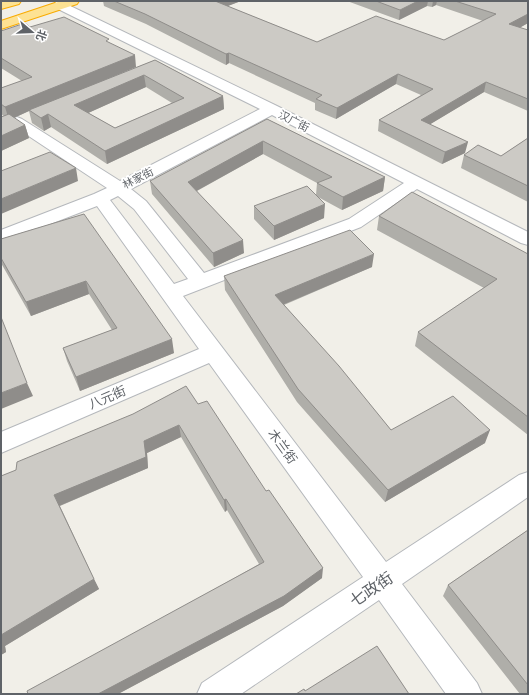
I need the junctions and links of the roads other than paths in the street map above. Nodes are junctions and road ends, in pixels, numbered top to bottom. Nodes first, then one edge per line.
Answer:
1 (15, 1) edge
2 (60, 2) edge
3 (1, 5) edge
4 (1, 16) edge
5 (1, 25) edge
6 (171, 60) junction
7 (156, 66) edge
8 (272, 109) junction
9 (32, 116) edge
10 (416, 182) junction
11 (109, 193) junction
12 (1, 237) edge
13 (528, 239) edge
14 (200, 281) junction
15 (170, 293) junction
16 (214, 352) junction
17 (1, 443) edge
18 (528, 484) edge
19 (383, 582) junction
20 (213, 694) edge
21 (466, 694) edge

1 - 3 highway
2 - 4 highway
2 - 5 highway
2 - 6 street, 汉广街
6 - 7 street
6 - 8 street, 汉广街
8 - 10 street, 汉广街
8 - 11 street, 林家街
9 - 11 street
10 - 13 street, 汉广街
10 - 14 street
11 - 12 street, 林家街
11 - 14 street
11 - 15 street, 木兰街
14 - 15 street
15 - 16 street, 木兰街
16 - 17 street, 八元街
16 - 19 street, 木兰街
18 - 19 street, 七政街
19 - 20 street, 七政街
19 - 21 street, 木兰街

